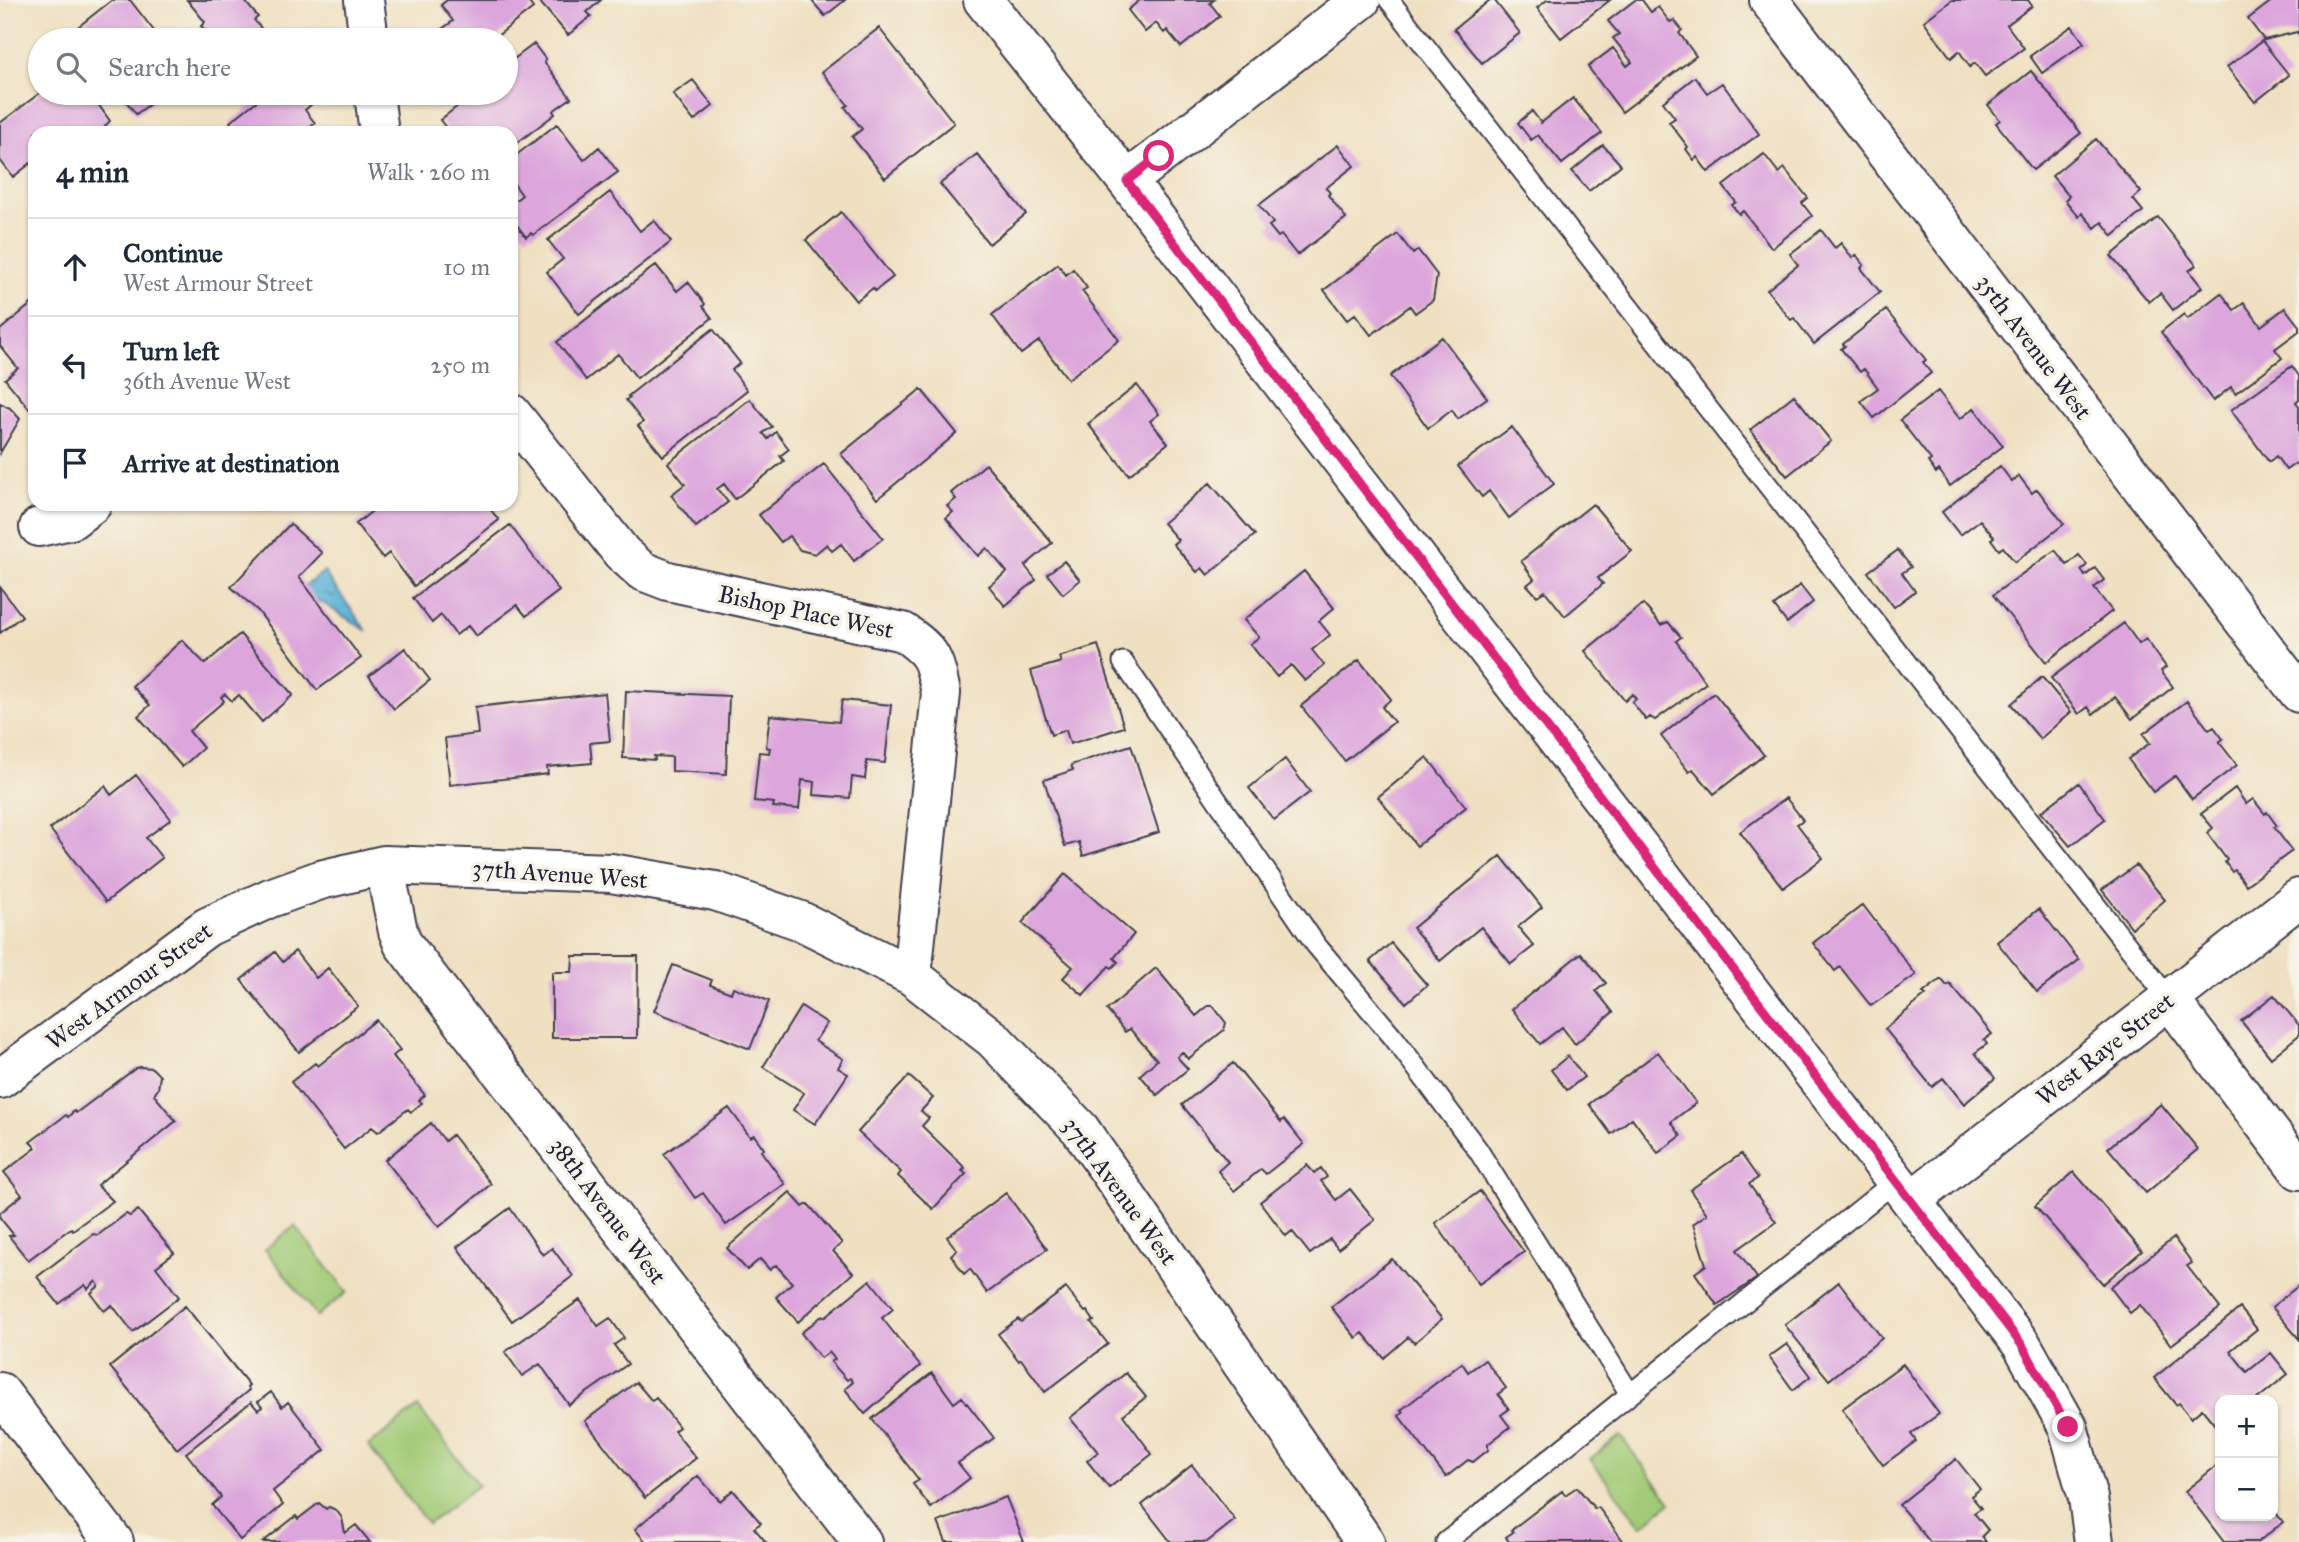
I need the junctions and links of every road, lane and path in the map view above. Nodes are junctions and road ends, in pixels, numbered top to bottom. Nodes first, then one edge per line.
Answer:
1 (364, 0) edge
2 (983, 0) edge
3 (1361, 0) edge
4 (1389, 0) edge
5 (1769, 0) edge
6 (368, 28) edge
7 (376, 105) edge
8 (378, 126) edge
9 (1127, 181) junction
10 (518, 422) edge
11 (83, 511) edge
12 (39, 527) dead end
13 (1124, 662) dead end
14 (2299, 693) edge
15 (384, 865) junction
16 (2299, 898) edge
17 (912, 976) junction
18 (2169, 999) junction
19 (0, 1079) edge
20 (2299, 1170) edge
21 (1905, 1190) junction
22 (0, 1392) edge
23 (1630, 1394) junction
24 (114, 1542) edge
25 (862, 1542) edge
26 (1365, 1542) edge
27 (1446, 1542) edge
28 (2094, 1542) edge

1 - 6 street
2 - 9 street
3 - 9 street
4 - 18 lane
5 - 14 street, 35th Avenue West
7 - 8 street
9 - 21 street
10 - 17 street, Bishop Place West
11 - 12 street
13 - 23 lane
15 - 17 street, 37th Avenue West
15 - 19 street, West Armour Street
15 - 25 street, 38th Avenue West
16 - 18 street, West Raye Street
17 - 26 street, 37th Avenue West
18 - 20 street
18 - 21 street, West Raye Street
21 - 23 lane
21 - 28 street
22 - 24 street
23 - 27 lane

